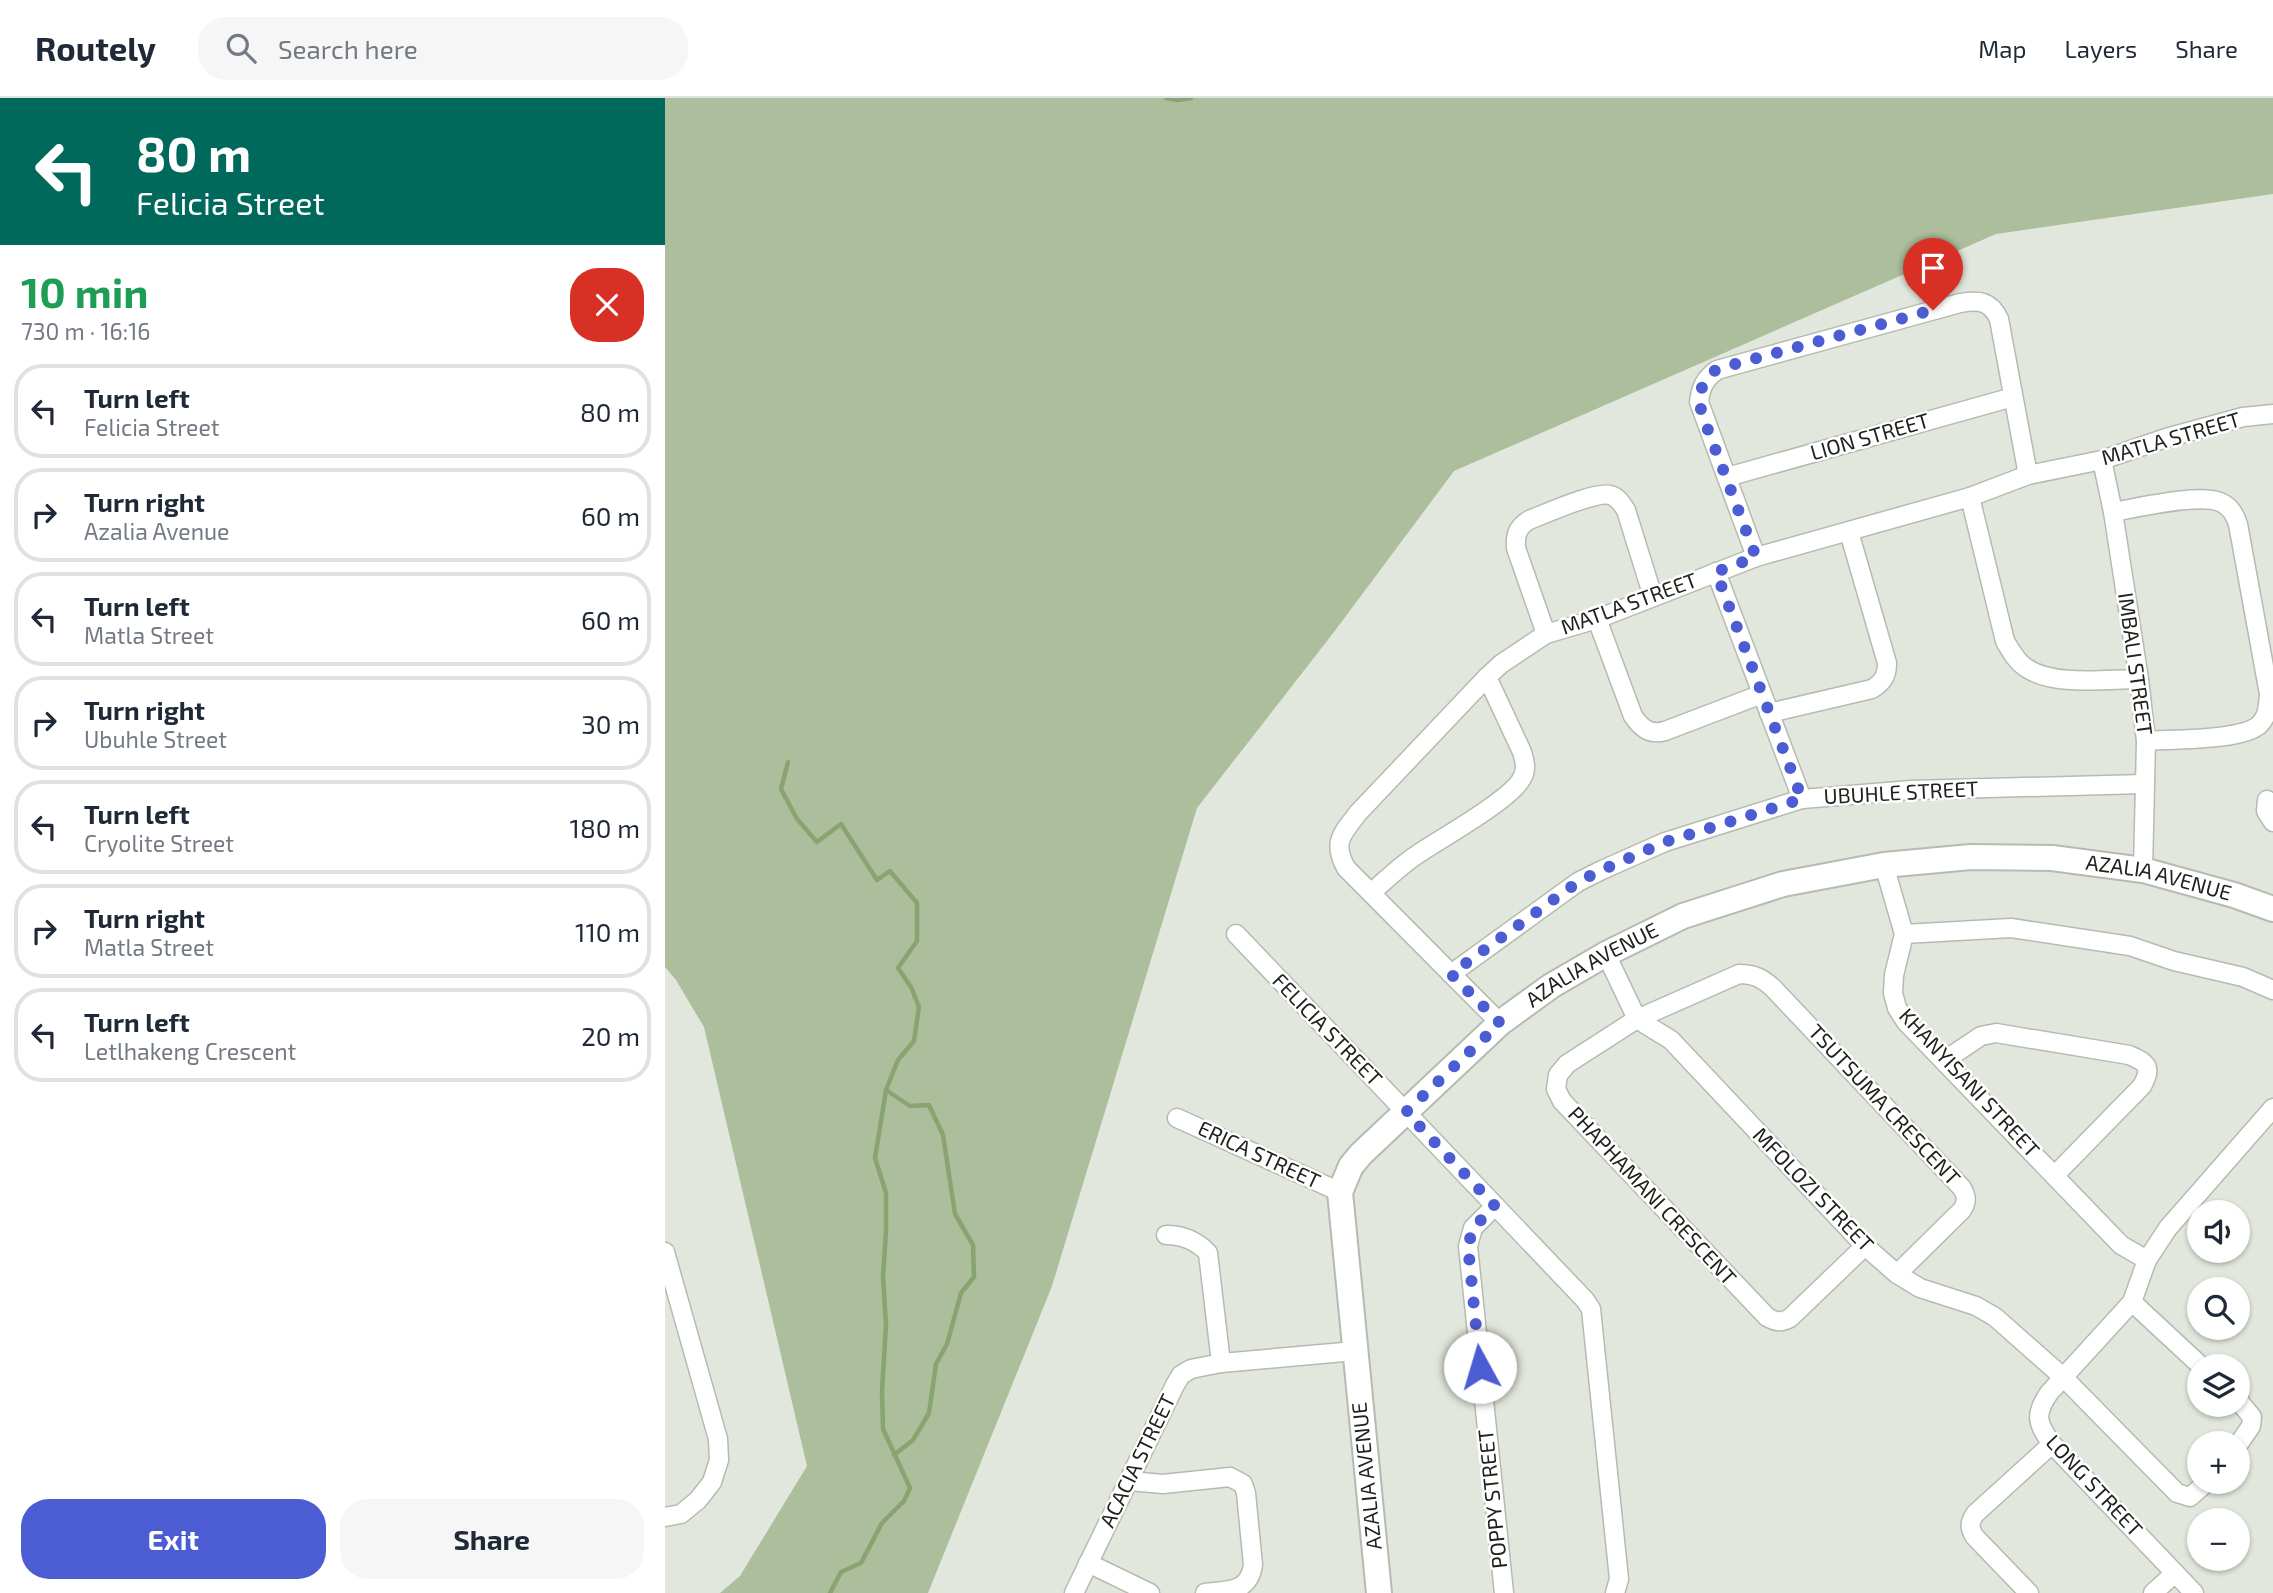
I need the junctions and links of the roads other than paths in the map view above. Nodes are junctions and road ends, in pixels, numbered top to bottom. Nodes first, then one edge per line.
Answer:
1 (2013, 397) junction
2 (2273, 414) edge
3 (2102, 460) junction
4 (2028, 475) junction
5 (1727, 477) junction
6 (1970, 497) junction
7 (2113, 512) junction
8 (1849, 532) junction
9 (1756, 557) junction
10 (1716, 572) junction
11 (1653, 597) junction
12 (1597, 619) junction
13 (1546, 634) junction
14 (1487, 677) junction
15 (2139, 678) junction
16 (1762, 694) junction
17 (1769, 713) junction
18 (2146, 741) junction
19 (2144, 784) junction
20 (1802, 799) junction
21 (2267, 800) dead end
22 (2273, 822) edge
23 (1884, 865) junction
24 (2143, 870) junction
25 (1372, 892) junction
26 (2273, 909) edge
27 (1236, 934) dead end
28 (1904, 934) junction
29 (1606, 954) junction
30 (1451, 974) junction
31 (1752, 974) joint
32 (2273, 990) edge
33 (1637, 1019) junction
34 (1500, 1023) junction
35 (1945, 1060) junction
36 (2273, 1108) edge
37 (1406, 1112) junction
38 (1177, 1118) dead end
39 (2055, 1175) junction
40 (1340, 1192) junction
41 (1495, 1206) junction
42 (1166, 1235) dead end
43 (1865, 1246) junction
44 (665, 1252) edge
45 (2147, 1260) junction
46 (1897, 1274) junction
47 (2132, 1302) junction
48 (1355, 1351) junction
49 (2188, 1354) edge
50 (1221, 1363) junction
51 (2063, 1377) junction
52 (2250, 1415) edge
53 (2248, 1431) edge
54 (2052, 1444) junction
55 (1129, 1480) junction
56 (2193, 1494) edge
57 (665, 1517) edge
58 (1088, 1563) junction
59 (2175, 1573) junction
60 (1074, 1593) edge
61 (1150, 1593) edge
62 (1205, 1593) edge
63 (1379, 1593) edge
64 (1504, 1593) edge
65 (1615, 1593) edge
66 (2029, 1593) edge
67 (2153, 1593) edge
68 (2194, 1593) edge

1 - 4 street
1 - 5 street, LION STREET
1 - 5 street
2 - 3 street, MATLA STREET
3 - 4 street, MATLA STREET
3 - 7 street, IMBALI STREET
4 - 6 street, MATLA STREET
5 - 9 street
6 - 8 street, MATLA STREET
6 - 15 street
7 - 15 street, IMBALI STREET
7 - 18 street
8 - 9 street, MATLA STREET
8 - 17 street
9 - 10 street, MATLA STREET
10 - 11 street, MATLA STREET
10 - 16 street
11 - 12 street, MATLA STREET
11 - 13 street
12 - 13 street, MATLA STREET
12 - 16 street
13 - 14 street, MATLA STREET
14 - 25 street, MATLA STREET
14 - 25 street
15 - 18 street, IMBALI STREET
16 - 17 street
17 - 20 street
18 - 19 street, IMBALI STREET
19 - 20 street, UBUHLE STREET
19 - 24 street, IMBALI STREET
20 - 30 street, UBUHLE STREET
21 - 22 street
23 - 24 street, AZALIA AVENUE
23 - 28 street
23 - 29 street, AZALIA AVENUE
24 - 26 street, AZALIA AVENUE
25 - 30 street, MATLA STREET
27 - 37 street, FELICIA STREET
28 - 32 street
28 - 35 street, KHANYISANI STREET
29 - 33 street
29 - 34 street, AZALIA AVENUE
30 - 34 street, MATLA STREET
31 - 33 street, PHAPHAMANI CRESCENT
31 - 46 street, TSUTSUMA CRESCENT
33 - 43 street, MFOLOZI STREET
33 - 43 street, PHAPHAMANI CRESCENT
34 - 37 street, AZALIA AVENUE
35 - 39 street, KHANYISANI STREET
35 - 39 street
36 - 45 street, LONG STREET
37 - 40 street, AZALIA AVENUE
37 - 41 street, FELICIA STREET
38 - 40 street, ERICA STREET
39 - 45 street, KHANYISANI STREET
40 - 48 street, AZALIA AVENUE
41 - 64 street, POPPY STREET
41 - 65 street, FELICIA STREET
42 - 50 street
43 - 46 street, MFOLOZI STREET
44 - 57 street
45 - 47 street, LONG STREET
46 - 51 street, MFOLOZI STREET
47 - 49 street
47 - 51 street, LONG STREET
48 - 50 street, ACACIA STREET
48 - 63 street, AZALIA AVENUE
50 - 55 street, ACACIA STREET
51 - 54 street, LONG STREET
51 - 56 street, MFOLOZI STREET
52 - 53 street
54 - 59 street, LONG STREET
54 - 66 street
55 - 58 street, ACACIA STREET
55 - 62 street
58 - 60 street, ACACIA STREET
58 - 61 street
59 - 67 street
59 - 68 street, LONG STREET

